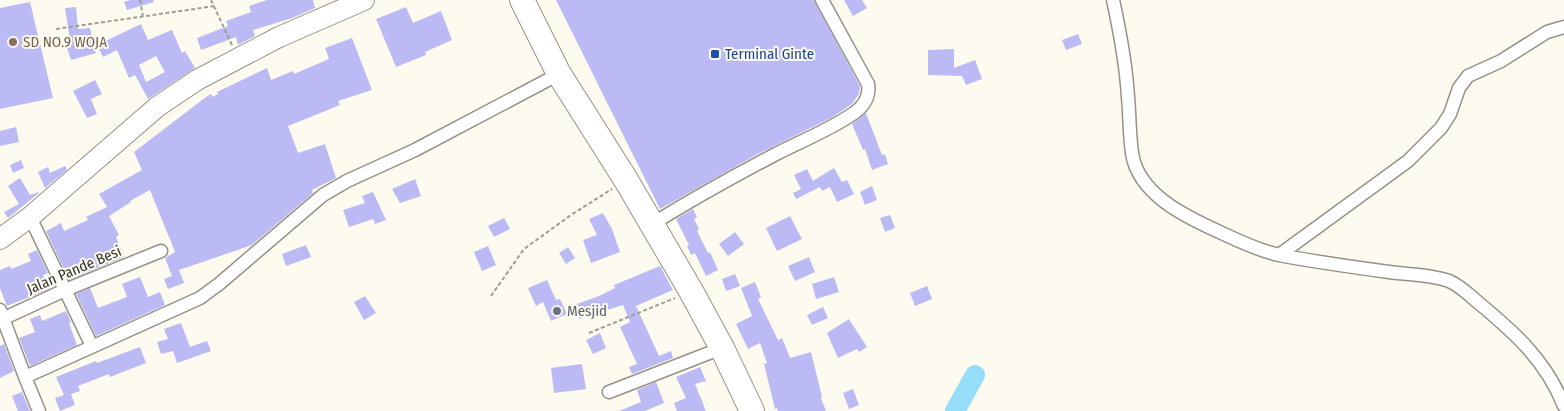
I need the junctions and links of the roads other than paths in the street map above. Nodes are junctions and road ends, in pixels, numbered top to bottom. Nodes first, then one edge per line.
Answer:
1 (364, 0) edge
2 (522, 0) edge
3 (822, 0) edge
4 (1113, 0) edge
5 (1564, 27) edge
6 (559, 74) junction
7 (30, 218) junction
8 (652, 224) junction
9 (0, 239) edge
10 (161, 252) dead end
11 (1279, 255) junction
12 (65, 290) junction
13 (1, 316) edge
14 (92, 346) junction
15 (722, 348) junction
16 (25, 377) junction
17 (609, 392) dead end
18 (1564, 406) edge
19 (39, 411) edge
20 (752, 411) edge

1 - 7 main road
2 - 6 highway
3 - 8 street
4 - 11 street
5 - 11 street
6 - 8 highway
6 - 14 street
7 - 9 main road
7 - 12 street
8 - 15 highway
10 - 12 street, Jalan Pande Besi
11 - 18 street
12 - 13 street, Jalan Pande Besi
12 - 14 street
13 - 16 street
14 - 16 street
15 - 17 street
15 - 20 highway
16 - 19 street

